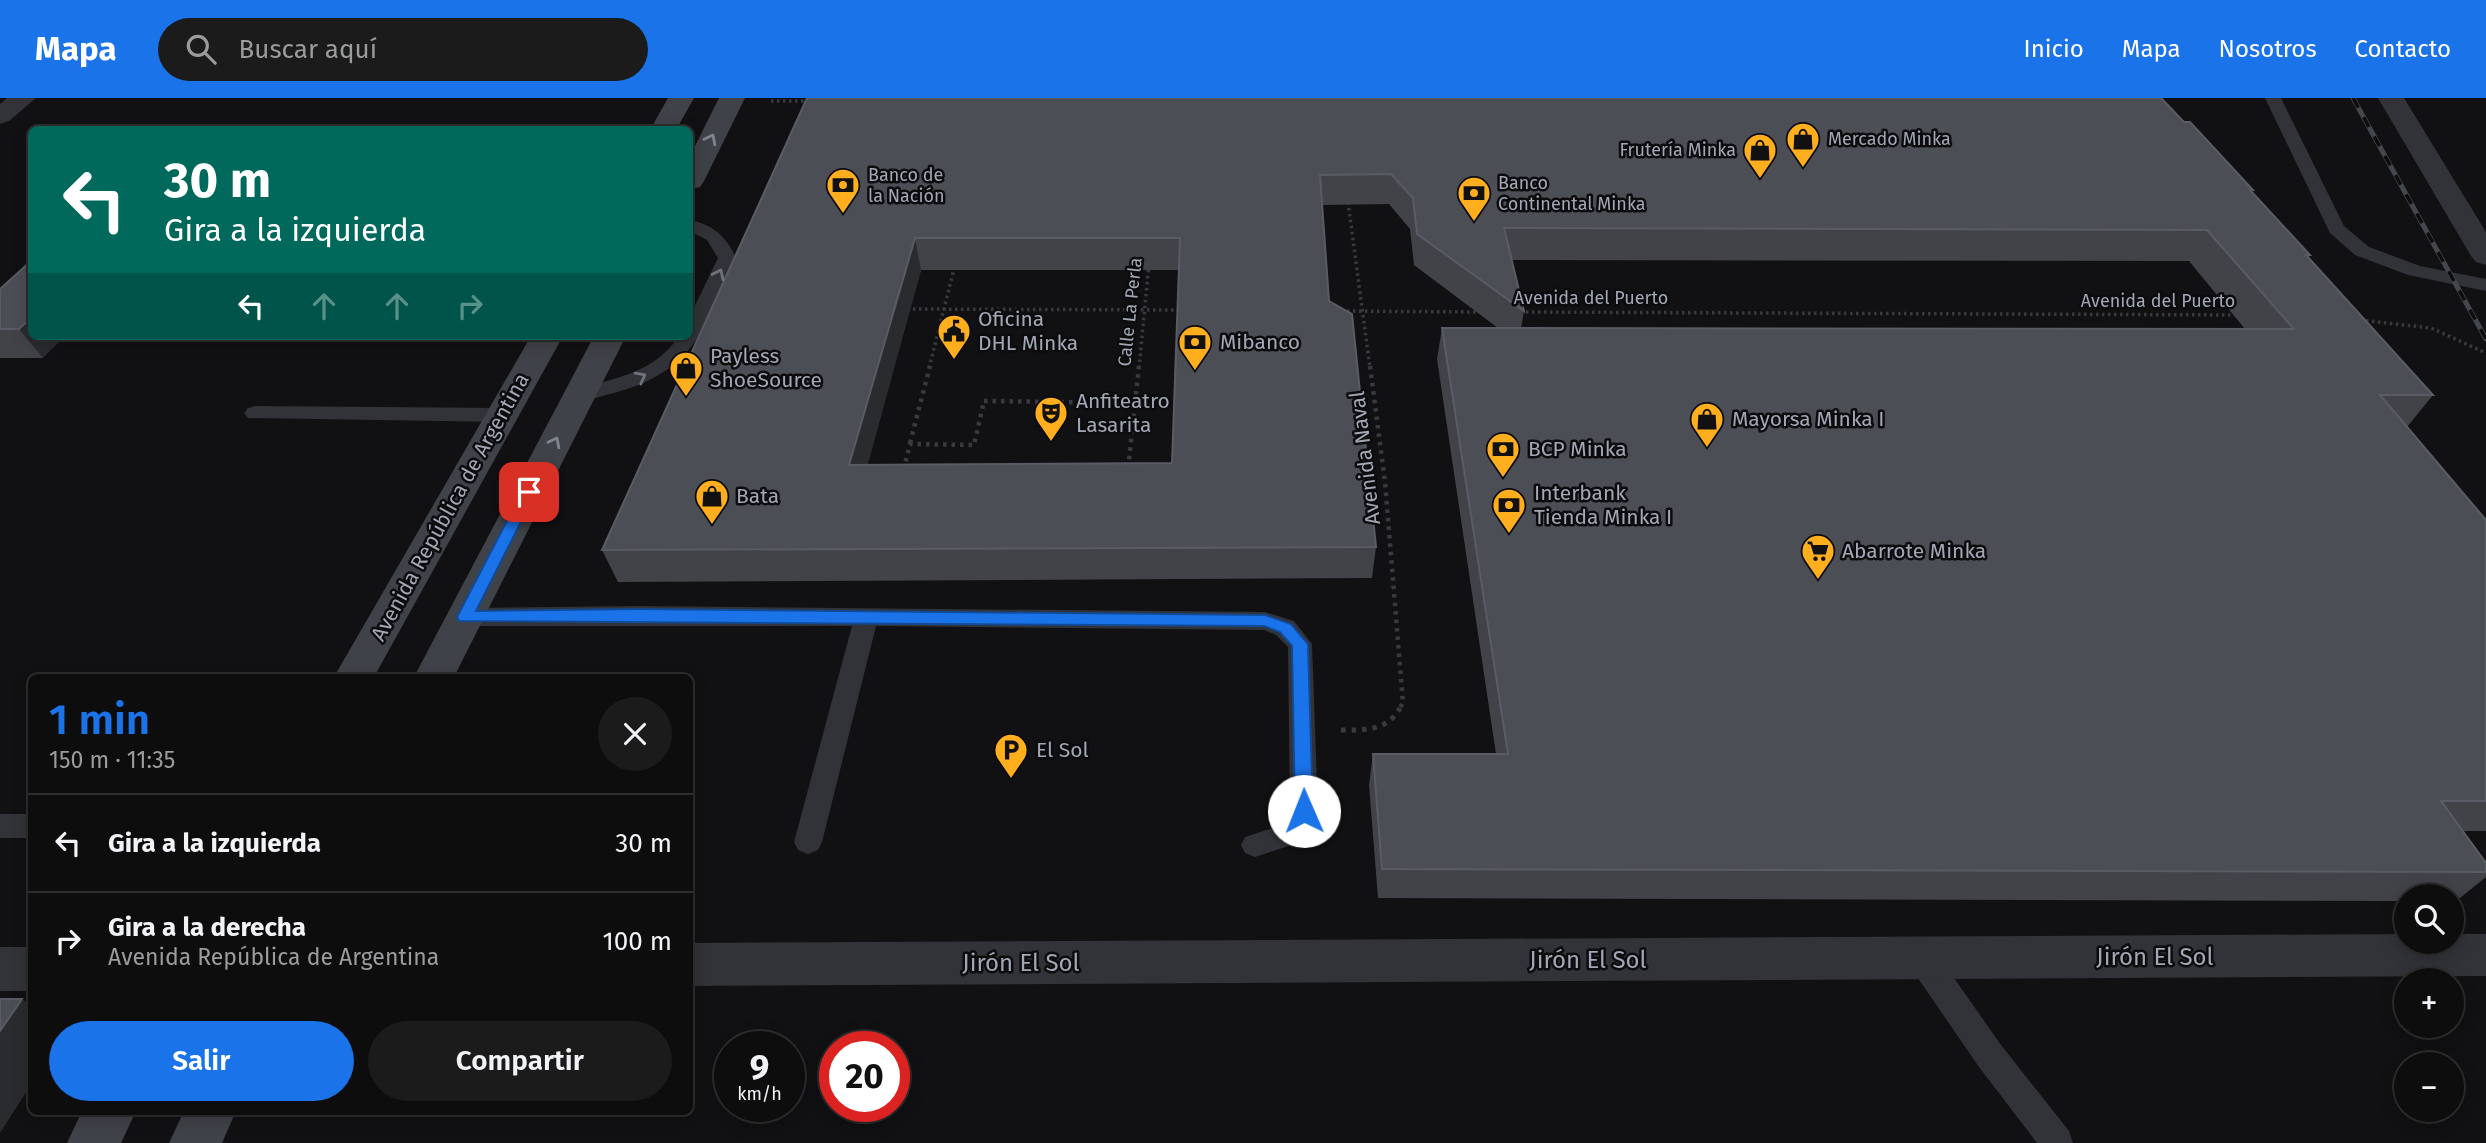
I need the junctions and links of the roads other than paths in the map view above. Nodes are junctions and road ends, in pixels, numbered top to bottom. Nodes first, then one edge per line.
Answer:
1 (23, 98) edge
2 (681, 98) edge
3 (2273, 98) edge
4 (2391, 98) edge
5 (732, 99) edge
6 (0, 116) edge
7 (665, 126) edge
8 (693, 175) edge
9 (693, 226) edge
10 (2486, 256) edge
11 (2486, 285) edge
12 (693, 328) edge
13 (545, 340) edge
14 (608, 340) edge
15 (687, 340) edge
16 (579, 395) junction
17 (255, 413) dead end
18 (502, 415) junction
19 (465, 617) junction
20 (866, 619) junction
21 (356, 674) edge
22 (436, 674) edge
23 (0, 826) edge
24 (28, 826) edge
25 (807, 842) dead end
26 (1255, 845) dead end
27 (2486, 955) edge
28 (1922, 958) junction
29 (693, 965) edge
30 (0, 969) edge
31 (28, 969) edge
32 (109, 1115) edge
33 (209, 1115) edge
34 (93, 1143) edge
35 (195, 1143) edge
36 (2057, 1143) edge

1 - 6 street
2 - 7 main road
3 - 11 lane
4 - 10 street
8 -> 5 main road
12 -> 9 lane
13 - 18 main road, Avenida República de Argentina
14 - 16 main road
16 -> 15 lane
19 -> 16 main road
17 - 18 lane
18 - 21 main road, Avenida República de Argentina
19 - 20 lane
19 - 22 main road
20 - 25 lane
20 - 26 lane
23 - 24 lane
27 - 28 street, Jirón El Sol
28 - 29 street, Jirón El Sol
28 - 36 lane
30 - 31 street
32 - 34 main road
33 - 35 main road

